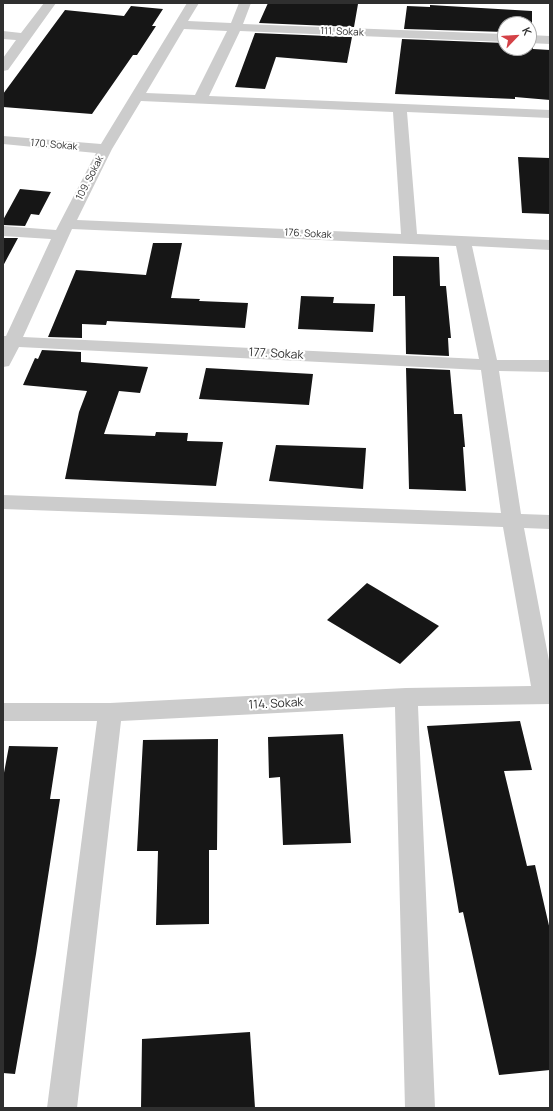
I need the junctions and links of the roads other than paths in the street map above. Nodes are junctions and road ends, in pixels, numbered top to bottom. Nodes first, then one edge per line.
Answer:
1 (50, 3) edge
2 (193, 3) edge
3 (245, 3) edge
4 (180, 25) junction
5 (235, 28) junction
6 (3, 35) edge
7 (25, 37) junction
8 (497, 38) edge
9 (537, 40) edge
10 (550, 40) edge
11 (3, 67) edge
12 (136, 97) junction
13 (200, 99) junction
14 (400, 108) junction
15 (550, 114) edge
16 (3, 140) edge
17 (105, 149) junction
18 (64, 229) junction
19 (3, 231) edge
20 (409, 239) junction
21 (463, 241) junction
22 (550, 245) edge
23 (8, 341) edge
24 (3, 362) edge
25 (489, 365) junction
26 (550, 366) edge
27 (3, 502) edge
28 (512, 520) junction
29 (550, 522) edge
30 (547, 695) edge
31 (406, 697) junction
32 (3, 712) edge
33 (110, 712) junction
34 (62, 1108) edge
35 (420, 1108) edge

1 - 7 street
2 - 4 street, 109. Sokak
3 - 5 street
4 - 5 street, 111. Sokak
4 - 12 street, 109. Sokak
5 - 8 street, 111. Sokak
5 - 13 street
6 - 7 street
7 - 11 street
9 - 10 street
12 - 13 street
12 - 17 street, 109. Sokak
13 - 14 street
14 - 15 street
14 - 20 street
16 - 17 street, 170. Sokak
17 - 18 street, 109. Sokak
18 - 19 street, 176. Sokak
18 - 20 street, 176. Sokak
18 - 23 street, 109. Sokak
20 - 21 street, 176. Sokak
21 - 22 street, 176. Sokak
21 - 25 street
23 - 24 street, 109. Sokak
23 - 25 street, 177. Sokak
25 - 26 street, 177. Sokak
25 - 28 street
27 - 28 street
28 - 29 street
28 - 30 street
30 - 31 street, 114. Sokak
31 - 33 street, 114. Sokak
31 - 35 street
32 - 33 street, 114. Sokak
33 - 34 street

